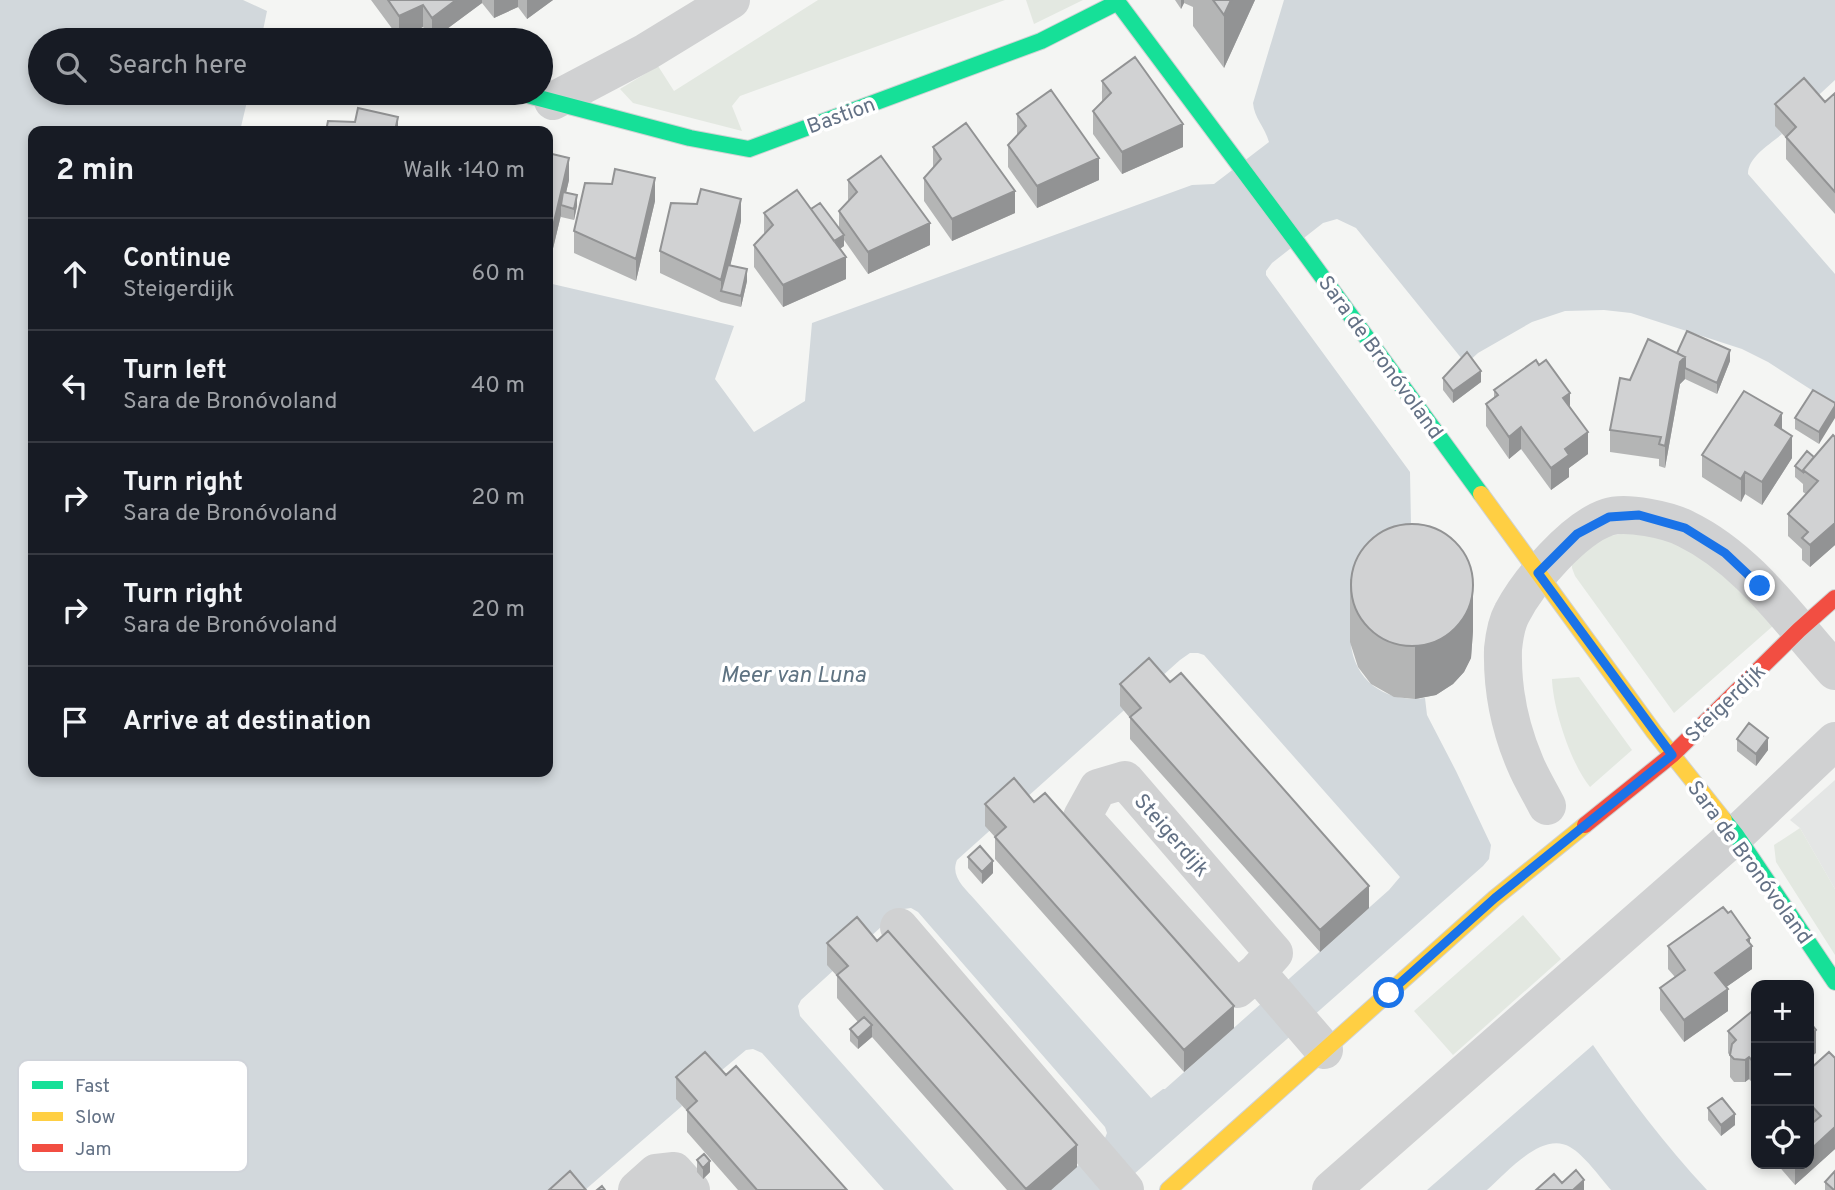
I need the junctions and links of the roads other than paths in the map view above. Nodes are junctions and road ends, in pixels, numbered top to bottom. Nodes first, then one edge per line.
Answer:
1 (731, 0) edge
2 (1117, 1) edge
3 (553, 90) edge
4 (553, 101) edge
5 (1222, 142) joint
6 (1538, 573) junction
7 (1835, 598) edge
8 (1799, 631) junction
9 (1835, 671) edge
10 (1835, 741) edge
11 (1672, 755) junction
12 (1547, 806) dead end
13 (1737, 835) junction
14 (899, 927) dead end
15 (1257, 972) junction
16 (1835, 982) edge
17 (1324, 1050) junction
18 (637, 1190) edge
19 (691, 1190) edge
20 (1125, 1190) edge
21 (1168, 1190) edge
22 (1331, 1190) edge

1 - 3 street, Bastion
2 - 4 street, Bastion
2 - 5 street, Bastion
5 - 6 street, Sara de Bronóvoland
6 - 8 street
6 - 11 street, Sara de Bronóvoland
6 - 12 street
7 - 8 street, Steigerdijk
8 - 9 street
8 - 11 street, Steigerdijk
10 - 13 street
11 - 13 street, Sara de Bronóvoland
11 - 17 street, Steigerdijk
13 - 16 street, Sara de Bronóvoland
13 - 22 street
14 - 20 street
15 - 15 street, Steigerdijk
15 - 17 street
17 - 21 street, Steigerdijk
18 - 19 street

